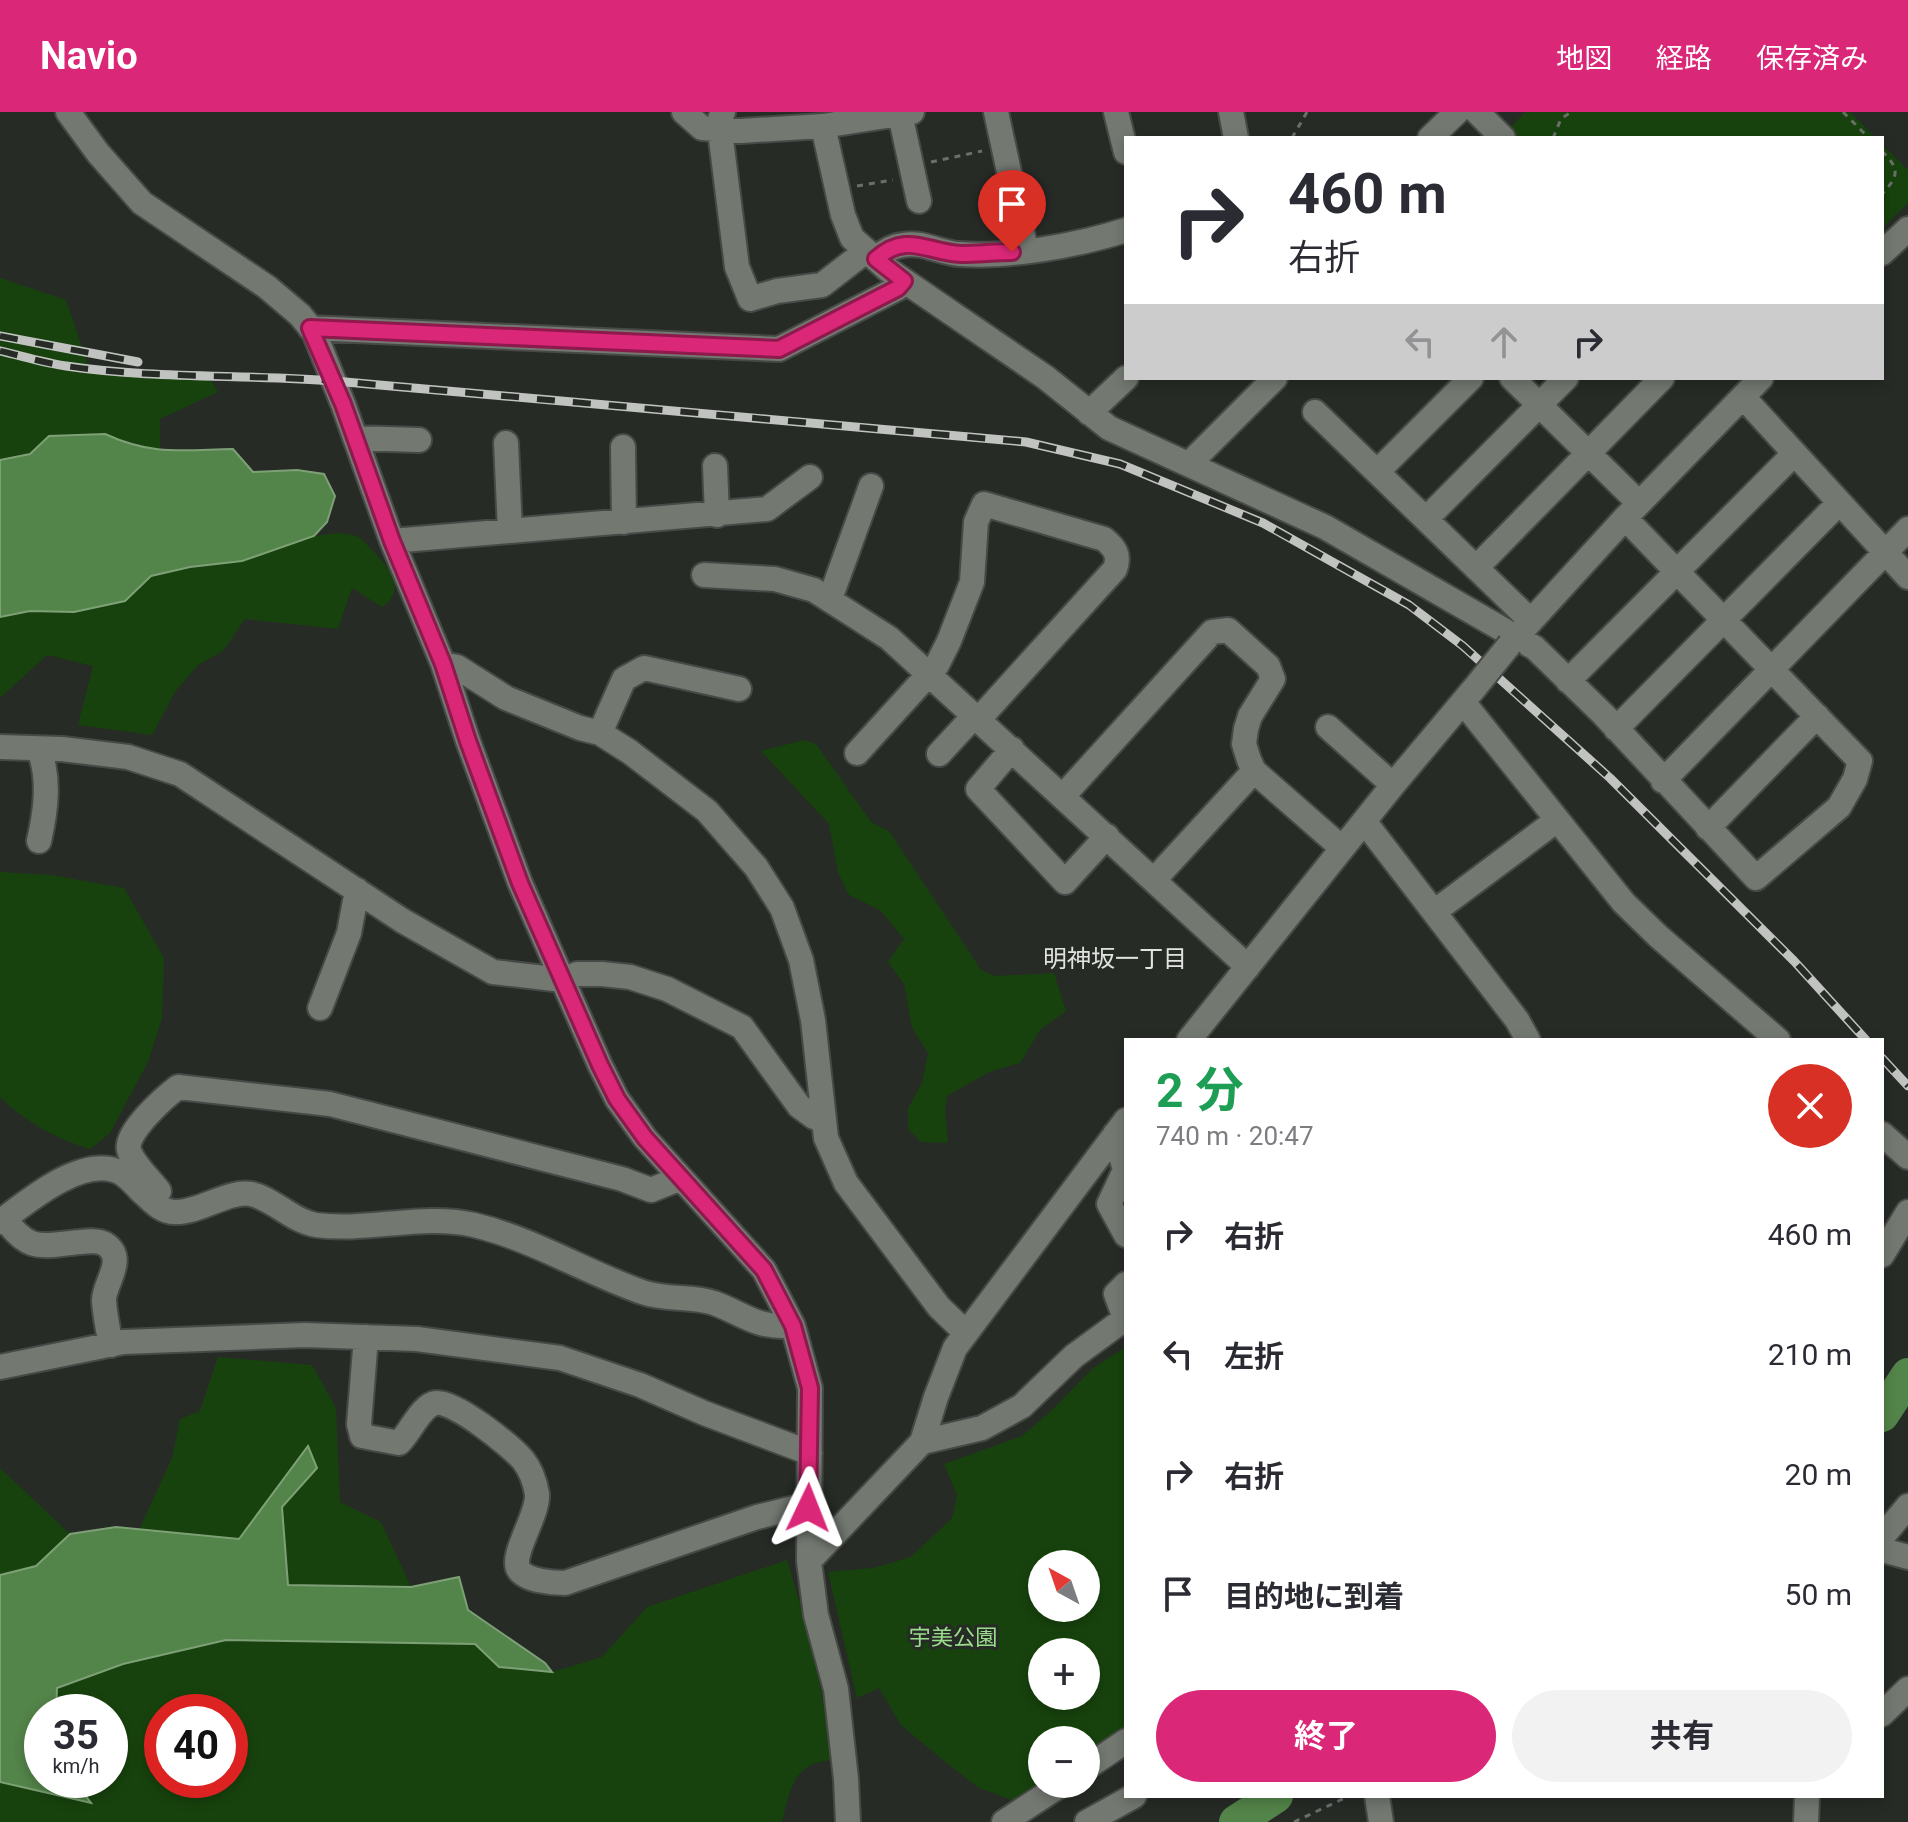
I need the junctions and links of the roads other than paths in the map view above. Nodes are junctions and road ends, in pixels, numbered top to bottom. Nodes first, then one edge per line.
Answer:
1 (68, 112) edge
2 (684, 112) edge
3 (996, 112) edge
4 (1116, 112) edge
5 (1231, 112) edge
6 (1457, 112) edge
7 (1477, 112) edge
8 (906, 113) edge
9 (722, 121) edge
10 (823, 126) junction
11 (1236, 136) edge
12 (1432, 136) edge
13 (1501, 136) edge
14 (1124, 144) edge
15 (919, 201) dead end
16 (1908, 229) edge
17 (1124, 231) edge
18 (1026, 250) junction
19 (1884, 251) edge
20 (871, 255) junction
21 (904, 281) junction
22 (310, 328) junction
23 (1124, 380) edge
24 (1273, 380) edge
25 (1469, 380) edge
26 (1514, 380) edge
27 (1564, 380) edge
28 (1660, 380) edge
29 (1750, 385) edge
30 (1540, 405) junction
31 (1315, 412) dead end
32 (1089, 413) junction
33 (355, 438) junction
34 (419, 440) dead end
35 (506, 443) dead end
36 (623, 447) dead end
37 (1588, 453) junction
38 (1794, 454) junction
39 (1189, 464) junction
40 (715, 466) dead end
41 (1377, 472) junction
42 (810, 477) dead end
43 (871, 486) dead end
44 (1839, 503) junction
45 (1632, 510) junction
46 (717, 515) junction
47 (1426, 519) junction
48 (624, 522) junction
49 (1908, 529) edge
50 (510, 531) junction
51 (392, 541) junction
52 (1884, 553) junction
53 (1476, 568) junction
54 (1676, 570) junction
55 (704, 575) dead end
56 (1908, 577) edge
57 (830, 599) junction
58 (1723, 619) junction
59 (1519, 633) junction
60 (443, 664) junction
61 (1772, 669) junction
62 (929, 674) junction
63 (1568, 681) junction
64 (739, 689) dead end
65 (1468, 696) junction
66 (1817, 716) junction
67 (977, 717) junction
68 (1328, 727) dead end
69 (1616, 729) junction
70 (600, 733) junction
71 (0, 747) edge
72 (39, 749) junction
73 (1012, 749) junction
74 (857, 753) dead end
75 (939, 754) dead end
76 (1254, 771) junction
77 (1663, 781) junction
78 (1393, 785) junction
79 (1063, 796) junction
80 (1557, 820) junction
81 (1364, 821) junction
82 (1708, 828) junction
83 (1107, 836) junction
84 (39, 841) dead end
85 (1342, 848) junction
86 (1154, 880) junction
87 (357, 890) junction
88 (1434, 912) junction
89 (1248, 967) junction
90 (563, 980) junction
91 (320, 1008) dead end
92 (1191, 1038) edge
93 (1527, 1038) edge
94 (1776, 1038) edge
95 (824, 1120) junction
96 (1120, 1127) edge
97 (1884, 1136) edge
98 (1908, 1157) edge
99 (1124, 1161) edge
100 (1124, 1172) edge
101 (681, 1178) junction
102 (162, 1208) junction
103 (1908, 1212) edge
104 (2, 1221) edge
105 (1124, 1232) edge
106 (1884, 1252) edge
107 (1124, 1286) edge
108 (1124, 1313) edge
109 (1124, 1319) edge
110 (793, 1326) junction
111 (965, 1332) junction
112 (366, 1337) junction
113 (111, 1345) junction
114 (0, 1367) edge
115 (922, 1442) junction
116 (810, 1453) junction
117 (1908, 1506) edge
118 (808, 1508) junction
119 (1884, 1535) edge
120 (1884, 1551) edge
121 (1908, 1557) edge
122 (809, 1561) junction
123 (1908, 1689) edge
124 (1884, 1712) edge
125 (1124, 1742) edge
126 (1100, 1759) edge
127 (1041, 1798) edge
128 (1130, 1798) edge
129 (1377, 1798) edge
130 (1807, 1798) edge
131 (848, 1822) edge
132 (1004, 1822) edge
133 (1087, 1822) edge
134 (1381, 1822) edge
135 (1806, 1822) edge

1 - 22 street
2 - 9 street
3 - 18 street
4 - 14 street
5 - 11 street
6 - 12 street
7 - 13 street
8 - 10 street
8 - 15 street
9 - 10 street
9 - 20 street
10 - 20 street
16 - 19 street
17 - 18 street
18 - 20 street
20 - 21 street
21 - 22 street
21 - 32 street
22 - 33 street
23 - 32 street
24 - 39 street
25 - 41 street
26 - 30 street
27 - 30 street
28 - 37 street
29 - 38 street
29 - 45 street
30 - 37 street
30 - 47 street
31 - 41 street
32 - 39 street
33 - 34 street
33 - 51 street
35 - 50 street
36 - 48 street
37 - 45 street
37 - 53 street
38 - 44 street
38 - 54 street
39 - 59 street
40 - 46 street
41 - 47 street
42 - 46 street
43 - 57 street
44 - 52 street
44 - 58 street
45 - 54 street
45 - 59 street
46 - 48 street
47 - 53 street
48 - 50 street
49 - 52 street
50 - 51 street
51 - 60 street
52 - 56 street
52 - 61 street
53 - 59 street
54 - 58 street
54 - 63 street
55 - 57 street
57 - 62 street
58 - 61 street
58 - 69 street
59 - 63 street
59 - 65 street, bridge
60 - 70 street
60 - 90 street
61 - 66 street
61 - 77 street
62 - 67 street
62 - 67 street
62 - 74 street
63 - 69 street
64 - 70 street
65 - 78 street
65 - 80 street
66 - 82 street
66 - 82 street
67 - 73 street
67 - 75 street
68 - 78 street
69 - 77 street
70 - 95 street
71 - 72 street
72 - 84 street
72 - 87 street
73 - 79 street
73 - 83 street
76 - 79 street
76 - 85 street
76 - 86 street
77 - 82 street
78 - 81 street
79 - 83 street
80 - 88 street
80 - 94 street
81 - 85 street
81 - 88 street
83 - 86 street
85 - 89 street
86 - 89 street
87 - 90 street
87 - 91 street
88 - 93 street
89 - 92 street
90 - 95 street
90 - 101 street
95 - 111 street
96 - 99 street
96 - 111 street
97 - 98 street
100 - 105 street
101 - 102 street
101 - 110 street
102 - 104 street
102 - 110 street
103 - 106 street
104 - 113 street
107 - 108 street
109 - 115 street
110 - 116 street
111 - 115 street
112 - 113 street
112 - 116 street
112 - 118 street
113 - 114 street
115 - 122 street
116 - 118 street
117 - 119 street
118 - 122 street
120 - 121 street
122 - 131 street
123 - 124 street
125 - 126 street
127 - 132 street
128 - 133 street
129 - 134 street
130 - 135 street

